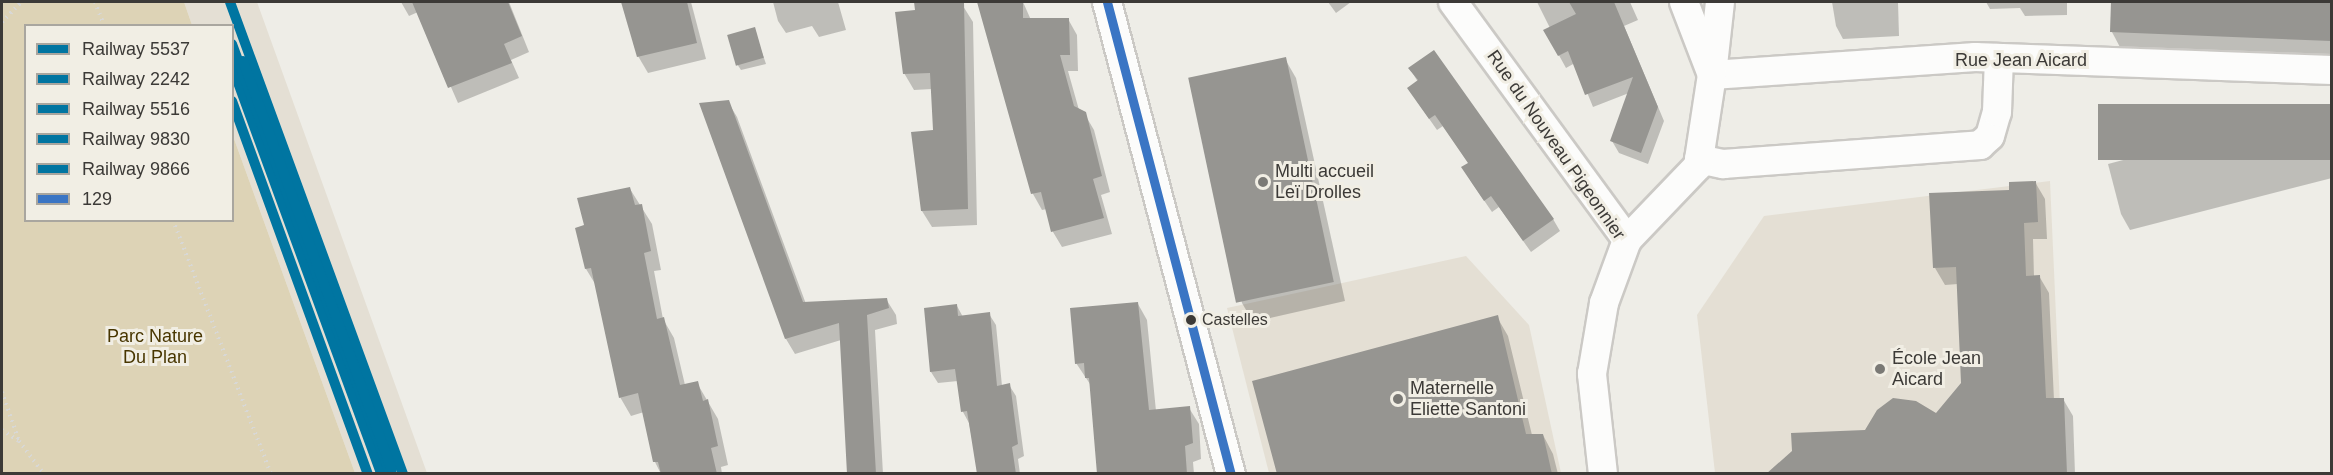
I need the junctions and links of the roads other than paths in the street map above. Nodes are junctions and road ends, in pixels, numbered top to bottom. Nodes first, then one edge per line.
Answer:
1 (1107, 2) edge
2 (1453, 2) edge
3 (1684, 2) edge
4 (1720, 2) edge
5 (1998, 58) junction
6 (2331, 70) edge
7 (1712, 75) junction
8 (1699, 159) junction
9 (1627, 240) junction
10 (1231, 474) edge
11 (1603, 474) edge

1 - 10 street
2 - 9 street, Rue du Nouveau Pigeonnier
3 - 7 street
4 - 7 street
5 - 6 street, Rue Jean Aicard
5 - 7 street, Rue Jean Aicard
5 - 8 street
7 - 8 street
8 - 9 street
9 - 11 street, Rue du Nouveau Pigeonnier

